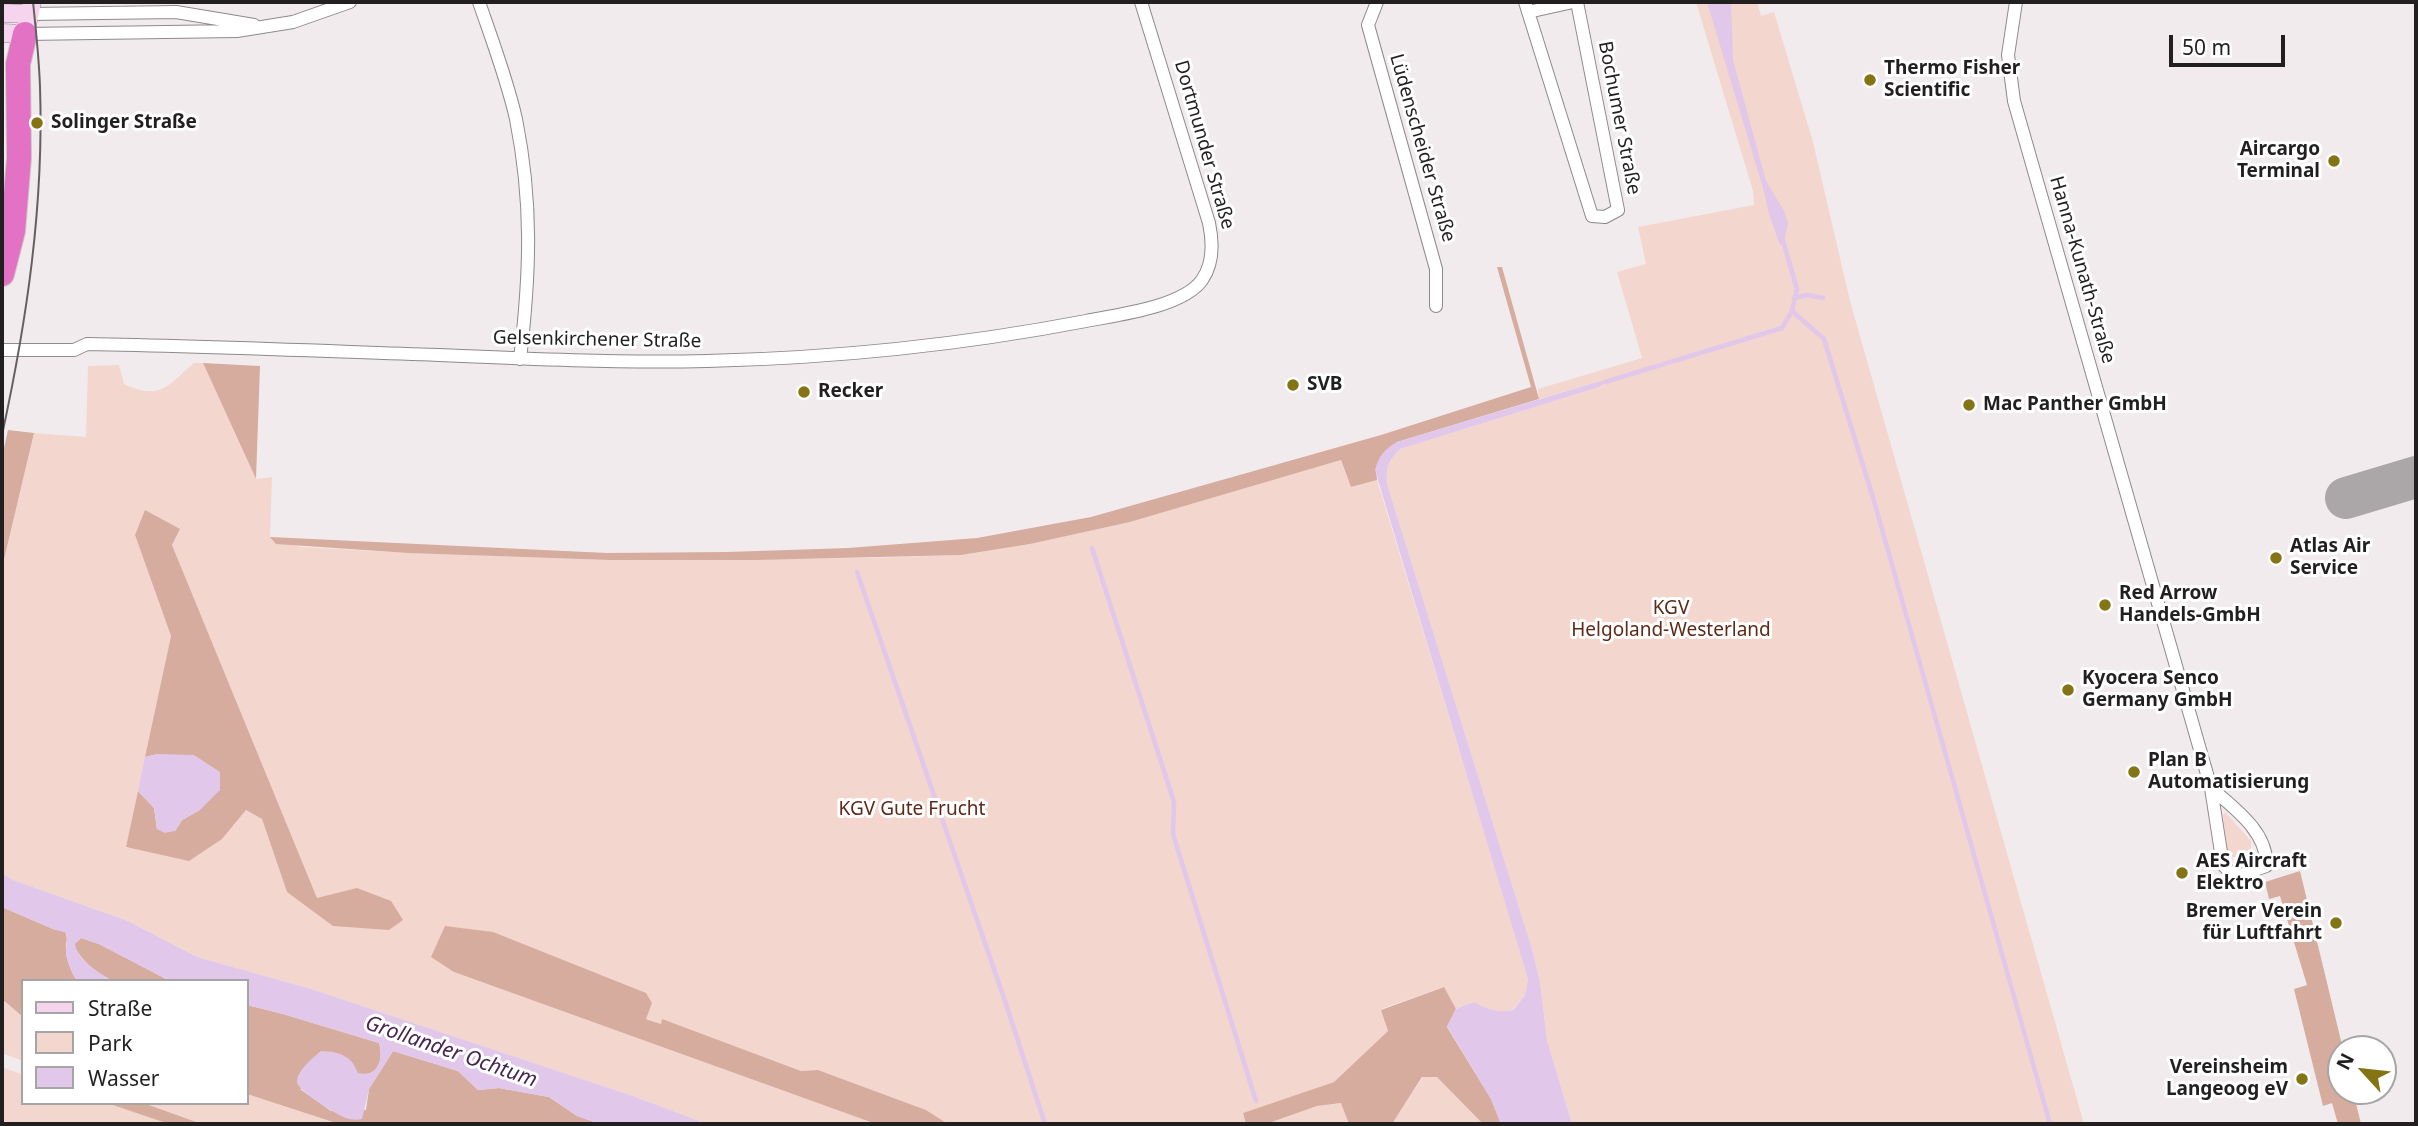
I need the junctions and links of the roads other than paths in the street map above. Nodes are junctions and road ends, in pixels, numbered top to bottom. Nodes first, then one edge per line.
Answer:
1 (350, 2) edge
2 (479, 2) edge
3 (1141, 2) edge
4 (1377, 2) edge
5 (1575, 2) edge
6 (2016, 2) edge
7 (1527, 7) edge
8 (2, 13) edge
9 (22, 21) edge
10 (265, 27) junction
11 (2, 274) edge
12 (1187, 293) joint
13 (1436, 306) dead end
14 (2, 350) edge
15 (520, 359) junction
16 (2211, 788) junction

1 - 10 street
2 - 15 street
3 - 12 street, Dortmunder Straße
4 - 13 street, Lüdenscheider Straße
5 - 7 street, Bochumer Straße
5 - 7 street, Bochumer Straße
6 - 16 street, Hanna-Kunath-Straße
8 - 9 main road
9 - 10 street
9 - 10 street
9 - 11 highway
12 - 15 street, Gelsenkirchener Straße
14 - 15 street, Gelsenkirchener Straße
16 - 16 street, Hanna-Kunath-Straße

